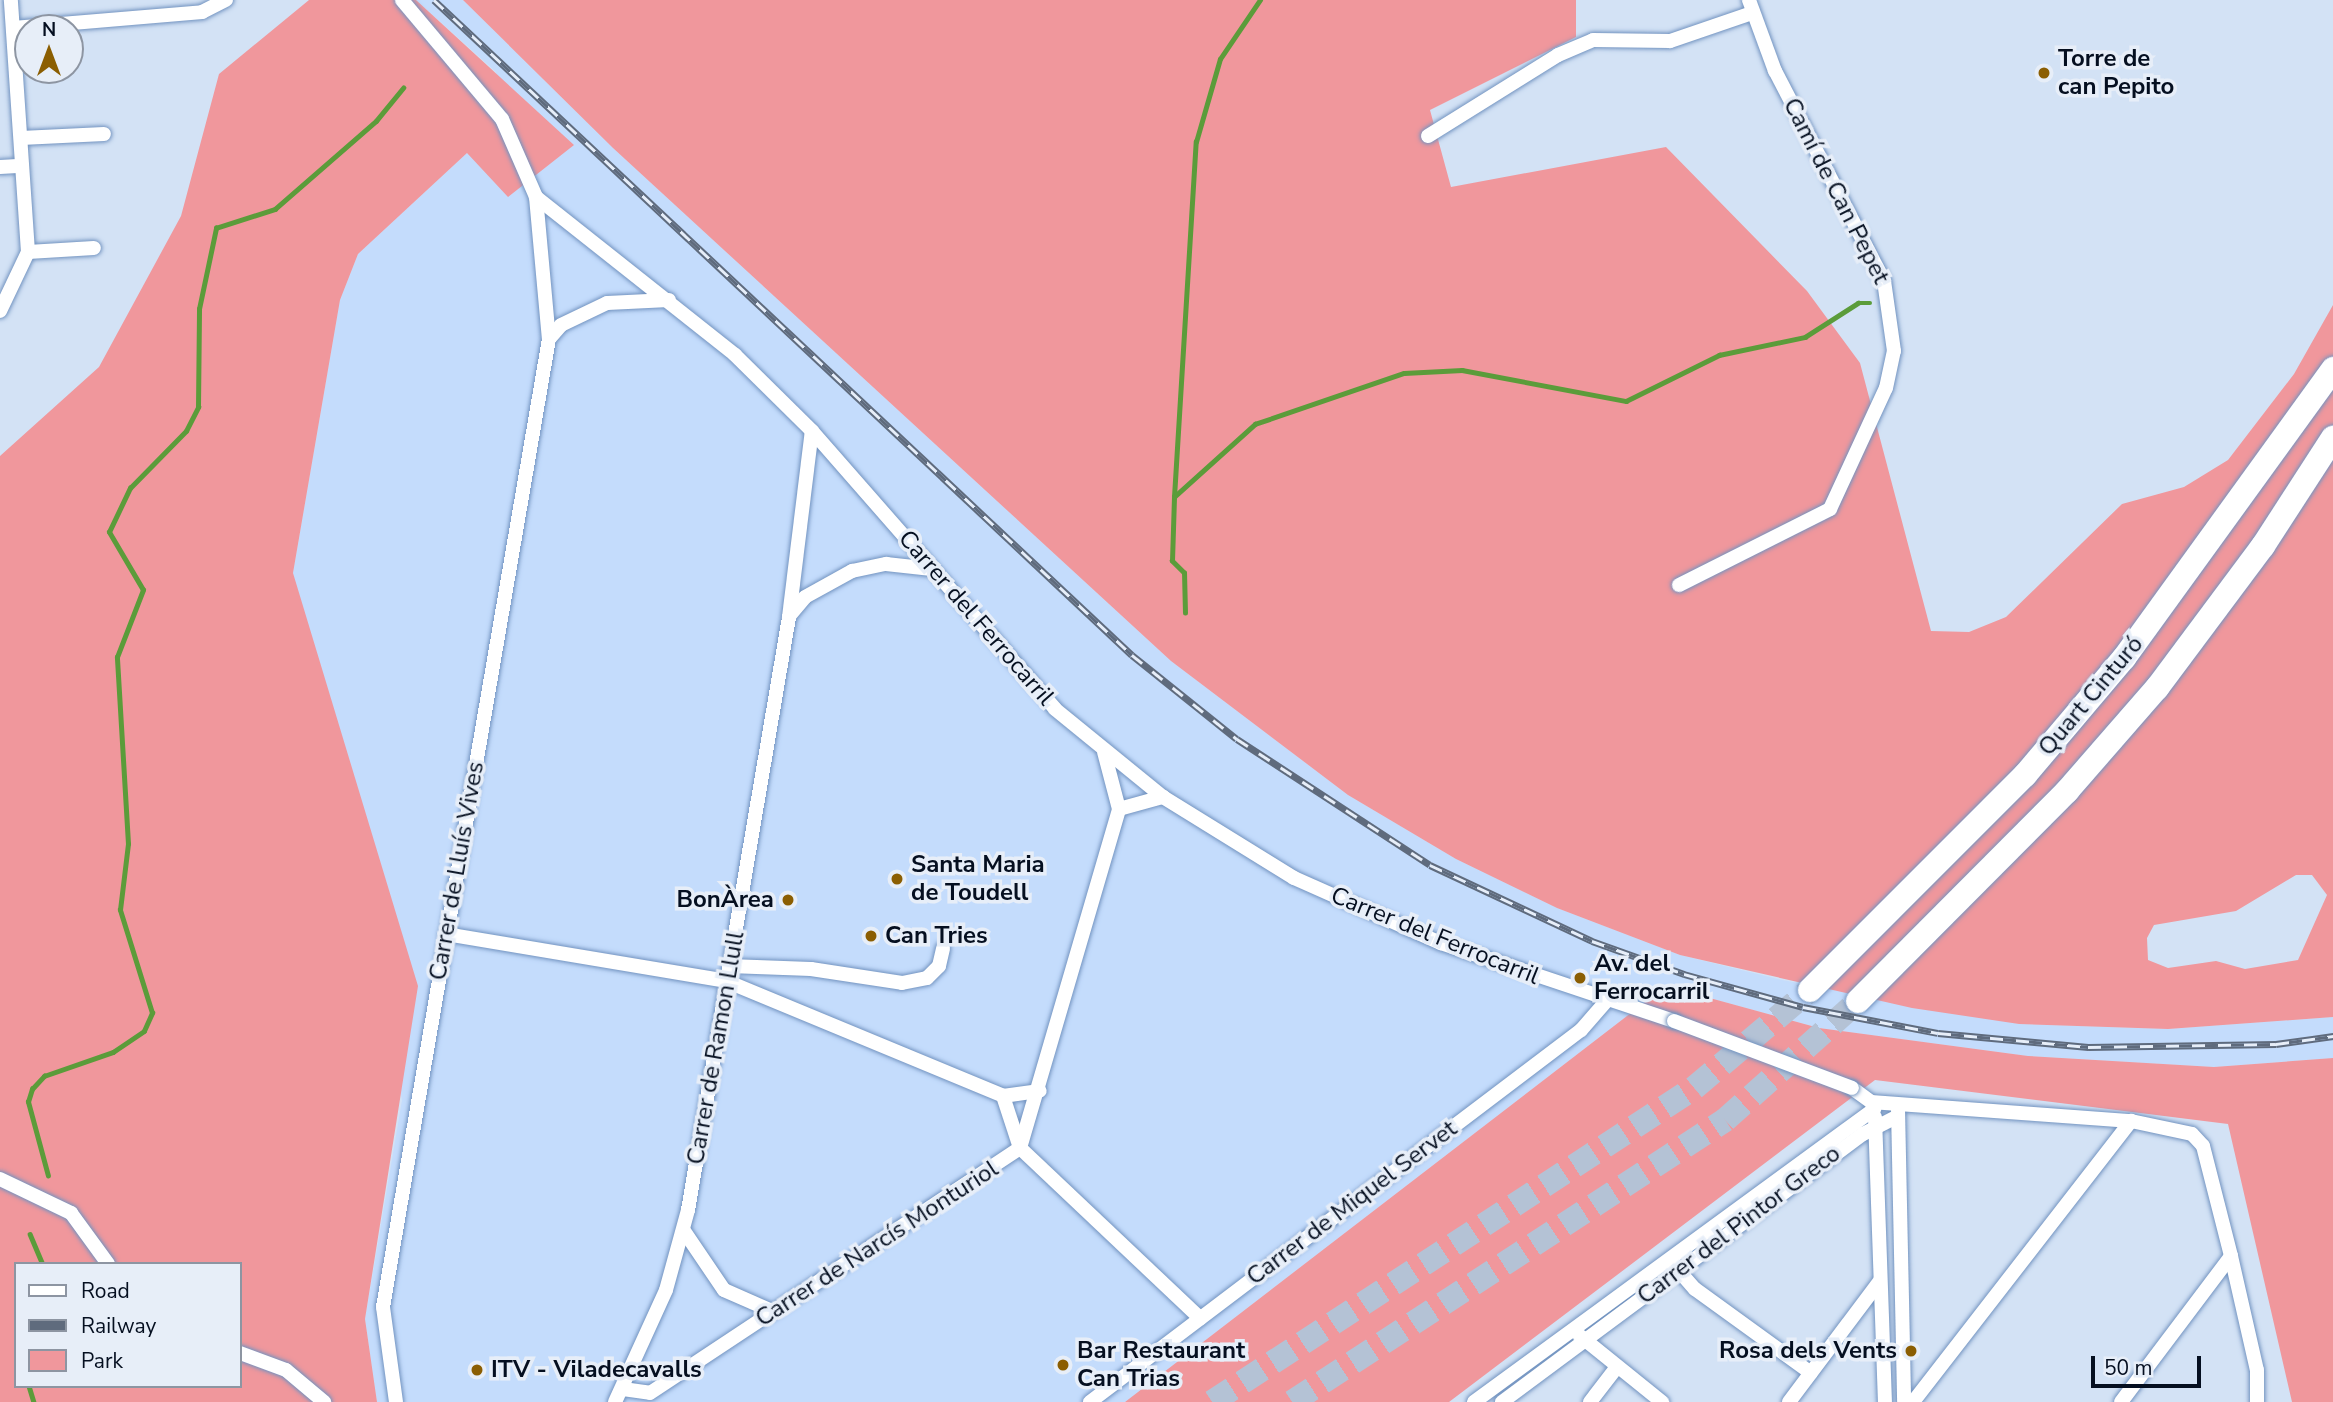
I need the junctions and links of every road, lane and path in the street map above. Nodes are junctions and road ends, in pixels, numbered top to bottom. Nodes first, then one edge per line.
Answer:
1 (11, 0) edge
2 (226, 0) edge
3 (402, 0) edge
4 (1751, 7) edge
5 (13, 28) junction
6 (7, 48) edge
7 (104, 134) dead end
8 (1428, 136) dead end
9 (21, 138) junction
10 (23, 166) junction
11 (0, 167) edge
12 (536, 197) junction
13 (94, 248) dead end
14 (28, 252) junction
15 (669, 300) junction
16 (0, 311) edge
17 (549, 340) junction
18 (2333, 369) edge
19 (812, 431) junction
20 (2333, 438) edge
21 (840, 462) junction
22 (808, 476) junction
23 (932, 569) junction
24 (1679, 585) dead end
25 (789, 617) junction
26 (1104, 752) junction
27 (1163, 797) junction
28 (1119, 809) junction
29 (446, 934) junction
30 (943, 948) dead end
31 (729, 966) junction
32 (726, 981) junction
33 (1810, 990) tunnel mouth
34 (1608, 999) junction
35 (1858, 1001) tunnel mouth
36 (1040, 1091) junction
37 (1003, 1096) junction
38 (1873, 1106) junction
39 (1902, 1106) junction
40 (2131, 1121) junction
41 (1876, 1125) junction
42 (1020, 1148) junction
43 (0, 1179) edge
44 (684, 1231) junction
45 (2231, 1256) junction
46 (1667, 1257) junction
47 (107, 1262) edge
48 (1678, 1271) junction
49 (1880, 1281) junction
50 (772, 1311) junction
51 (1200, 1318) junction
52 (1573, 1328) junction
53 (1584, 1341) junction
54 (242, 1354) edge
55 (1617, 1367) junction
56 (1811, 1373) junction
57 (623, 1389) junction
58 (324, 1402) edge
59 (396, 1402) edge
60 (615, 1402) edge
61 (1090, 1402) edge
62 (1474, 1402) edge
63 (1502, 1402) edge
64 (1590, 1402) edge
65 (1662, 1402) edge
66 (1789, 1402) edge
67 (1885, 1402) edge
68 (1903, 1402) edge
69 (1913, 1402) edge
70 (2121, 1402) edge
71 (2258, 1402) edge

1 - 5 street
2 - 5 street
3 - 12 street
4 - 8 street
4 - 24 street, Camí de Can Pepet
5 - 6 street
6 - 9 street
7 - 9 street
9 - 10 street
10 - 11 street
10 - 14 street
12 - 15 street, Carrer del Ferrocarril
12 - 17 street, Carrer de Lluís Vives
13 - 14 street
14 - 16 street
15 - 17 street
15 - 19 street, Carrer del Ferrocarril
17 - 29 street, Carrer de Lluís Vives
18 - 33 highway, Quart Cinturó
19 - 21 street, Carrer del Ferrocarril
19 - 22 street, Carrer de Ramon Llull
20 - 35 highway, Quart Cinturó
21 - 22 street
21 - 23 street, Carrer del Ferrocarril
22 - 25 street, Carrer de Ramon Llull
23 - 25 street
23 - 26 street, Carrer del Ferrocarril
25 - 31 street, Carrer de Ramon Llull
26 - 27 street, Carrer del Ferrocarril
26 - 28 street
27 - 28 street
27 - 34 street, Carrer del Ferrocarril
28 - 36 street, Carrer de Narcís Monturiol
29 - 32 street
29 - 59 street, Carrer de Lluís Vives
30 - 31 street
31 - 32 street, Carrer de Ramon Llull
32 - 37 street
32 - 44 street, Carrer de Ramon Llull
34 - 38 street, Carrer del Ferrocarril, bridge
34 - 51 street, Carrer de Miquel Servet
36 - 37 street
36 - 42 street, Carrer de Narcís Monturiol
37 - 42 street
38 - 39 street
38 - 41 street
38 - 46 street, Carrer del Pintor Greco
39 - 40 street
39 - 41 street, Carrer del Pintor Greco
39 - 68 street
40 - 45 street
40 - 69 street
41 - 48 street, Carrer del Pintor Greco
41 - 49 street
42 - 50 street, Carrer de Narcís Monturiol
42 - 51 street
43 - 47 street
44 - 50 street
44 - 57 street, Carrer de Ramon Llull
45 - 70 street
45 - 71 street
46 - 48 street
46 - 52 street, Carrer del Pintor Greco
48 - 53 street, Carrer del Pintor Greco
48 - 56 street
49 - 56 street
49 - 67 street
50 - 57 street, Carrer de Narcís Monturiol
51 - 61 street, Carrer de Miquel Servet
52 - 53 street
52 - 62 street, Carrer del Pintor Greco
53 - 55 street
53 - 63 street, Carrer del Pintor Greco
54 - 58 street
55 - 64 street
55 - 65 street
56 - 66 street
57 - 60 street

